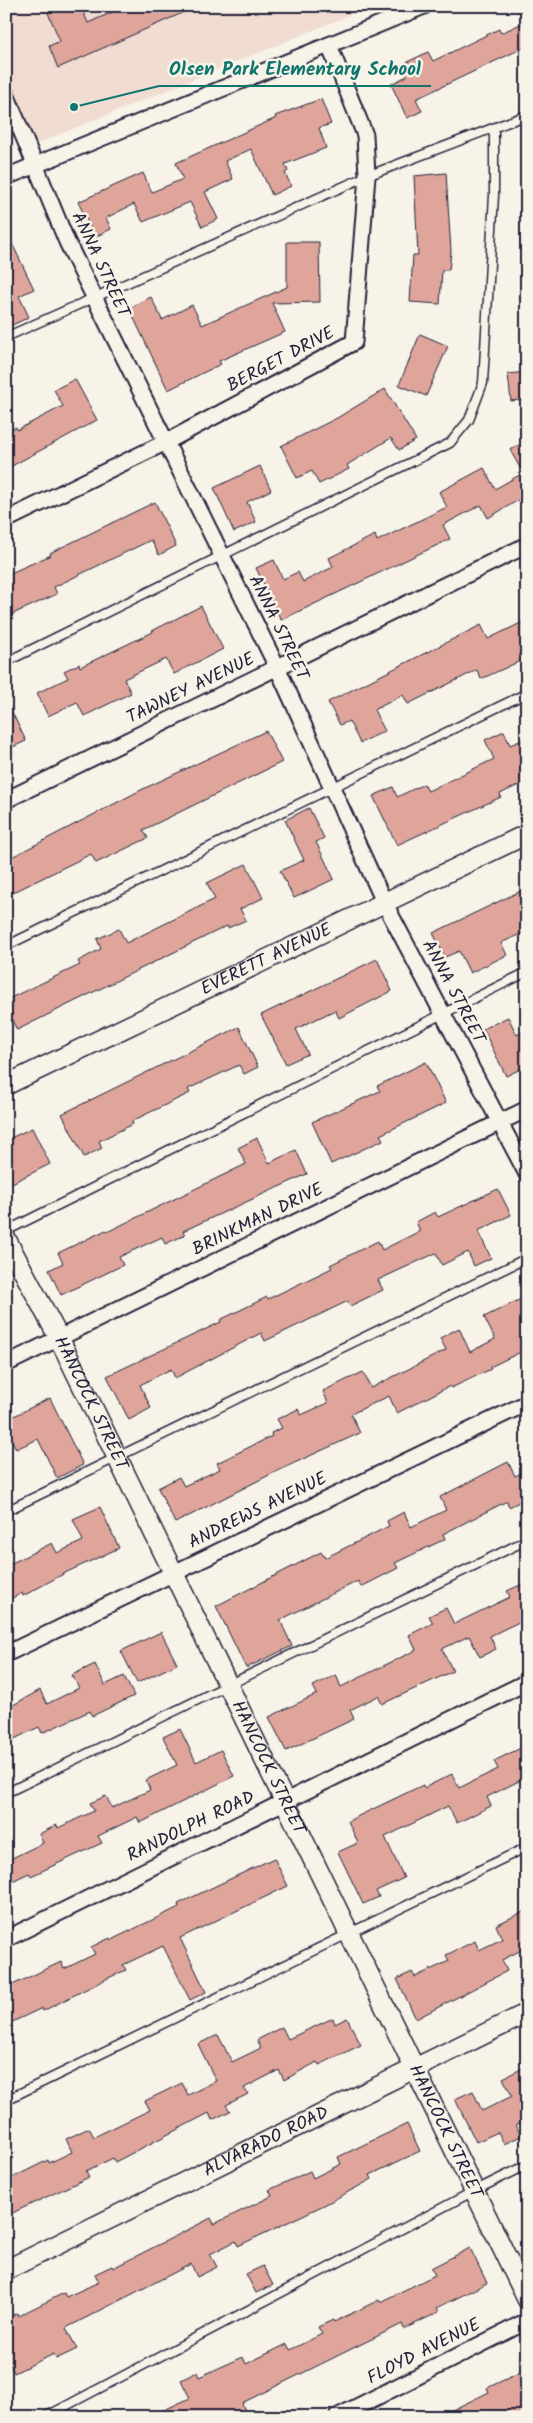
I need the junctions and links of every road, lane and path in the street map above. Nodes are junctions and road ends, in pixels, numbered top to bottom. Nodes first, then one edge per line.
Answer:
1 (424, 6) edge
2 (329, 45) junction
3 (6, 94) edge
4 (527, 115) edge
5 (494, 128) junction
6 (36, 165) junction
7 (367, 176) junction
8 (6, 177) edge
9 (94, 297) junction
10 (6, 337) edge
11 (166, 442) junction
12 (6, 520) edge
13 (527, 545) edge
14 (222, 555) junction
15 (6, 662) edge
16 (277, 667) junction
17 (527, 693) edge
18 (332, 788) junction
19 (6, 800) edge
20 (527, 834) edge
21 (385, 904) junction
22 (6, 946) edge
23 (527, 972) edge
24 (443, 1013) junction
25 (6, 1085) edge
26 (527, 1109) edge
27 (501, 1122) junction
28 (527, 1174) edge
29 (6, 1231) edge
30 (6, 1239) edge
31 (527, 1258) edge
32 (59, 1338) junction
33 (6, 1364) edge
34 (527, 1403) edge
35 (117, 1457) junction
36 (6, 1511) edge
37 (527, 1540) edge
38 (173, 1573) junction
39 (6, 1654) edge
40 (527, 1682) edge
41 (227, 1684) junction
42 (6, 1793) edge
43 (285, 1801) junction
44 (527, 1847) edge
45 (349, 1933) junction
46 (6, 1939) edge
47 (527, 2013) edge
48 (415, 2068) junction
49 (6, 2100) edge
50 (527, 2165) edge
51 (474, 2191) junction
52 (6, 2270) edge
53 (527, 2299) edge
54 (527, 2321) edge
55 (45, 2417) edge
56 (338, 2417) edge

1 - 2 street
2 - 6 street
2 - 7 street, BERGET DRIVE
3 - 6 street, ANNA STREET
4 - 5 lane
5 - 7 lane
5 - 14 lane
6 - 8 street
6 - 9 street, ANNA STREET
7 - 9 lane
7 - 11 street, BERGET DRIVE
9 - 10 lane
9 - 11 street, ANNA STREET
11 - 12 street, BERGET DRIVE
11 - 14 street, ANNA STREET
13 - 16 street, TAWNEY AVENUE
14 - 15 lane
14 - 16 street, ANNA STREET
16 - 18 street, ANNA STREET
16 - 19 street, TAWNEY AVENUE
17 - 18 lane
18 - 21 street, ANNA STREET
18 - 22 lane
20 - 21 street, EVERETT AVENUE
21 - 24 street, ANNA STREET
21 - 25 street, EVERETT AVENUE
23 - 24 lane
24 - 27 street, ANNA STREET
24 - 29 lane
26 - 27 street, BRINKMAN DRIVE
27 - 28 street, ANNA STREET
27 - 32 street, BRINKMAN DRIVE
30 - 32 street, HANCOCK STREET
31 - 35 lane
32 - 33 street, BRINKMAN DRIVE
32 - 35 street, HANCOCK STREET
34 - 38 street, ANDREWS AVENUE
35 - 36 lane
35 - 38 street, HANCOCK STREET
37 - 41 lane
38 - 39 street, ANDREWS AVENUE
38 - 41 street, HANCOCK STREET
40 - 43 street, RANDOLPH ROAD
41 - 42 lane
41 - 43 street, HANCOCK STREET
43 - 45 street, HANCOCK STREET
43 - 46 street, RANDOLPH ROAD
44 - 45 lane
45 - 48 street, HANCOCK STREET
45 - 49 lane
47 - 48 street, ALVARADO ROAD
48 - 51 street, HANCOCK STREET
48 - 52 street, ALVARADO ROAD
50 - 51 lane
51 - 53 street, HANCOCK STREET
51 - 55 lane
54 - 56 street, FLOYD AVENUE

